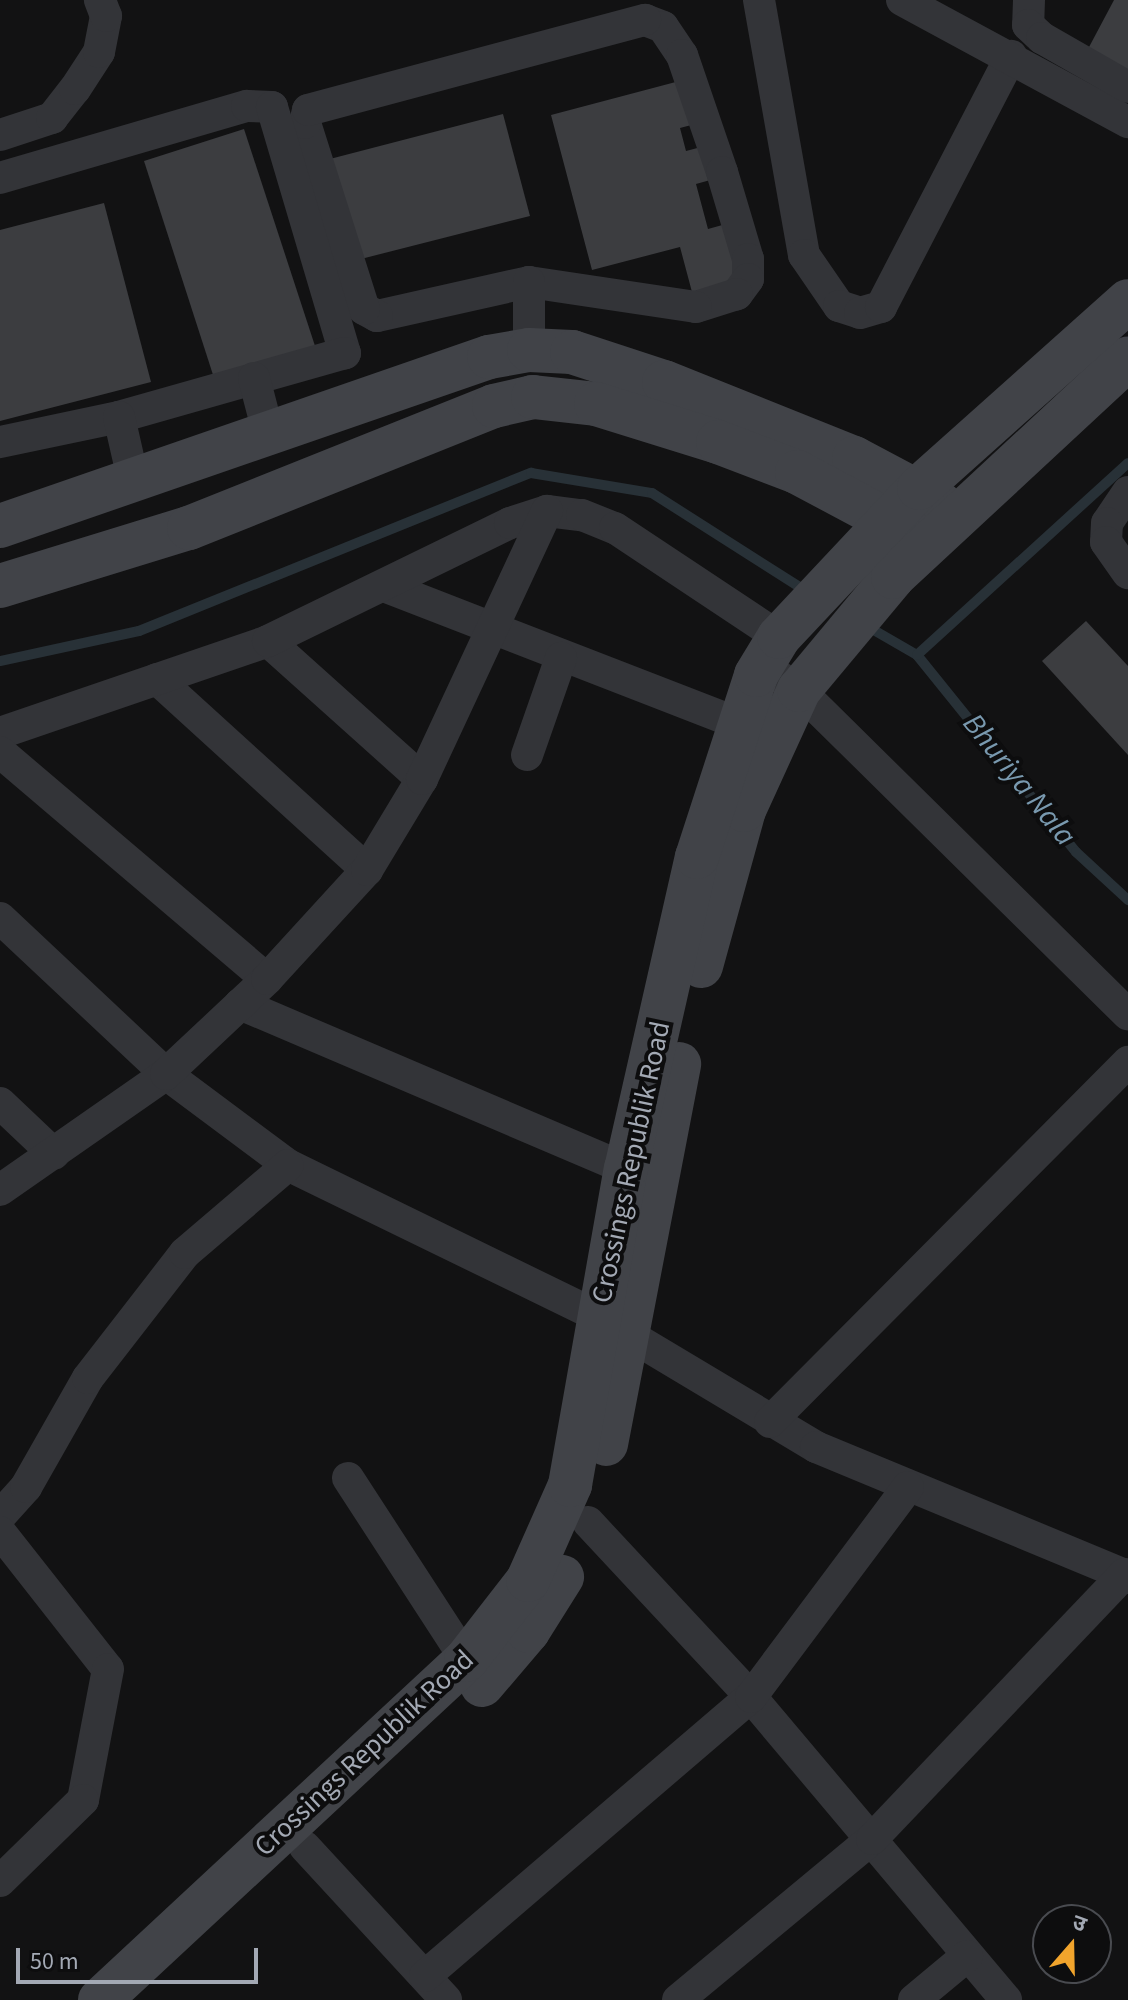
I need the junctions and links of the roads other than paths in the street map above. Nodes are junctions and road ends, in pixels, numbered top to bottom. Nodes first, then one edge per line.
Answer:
1 (100, 0) edge
2 (759, 0) edge
3 (902, 0) edge
4 (1029, 0) edge
5 (1011, 56) junction
6 (1128, 87) edge
7 (1128, 122) edge
8 (0, 135) edge
9 (0, 178) edge
10 (529, 282) junction
11 (1128, 301) edge
12 (529, 350) junction
13 (1128, 359) edge
14 (254, 378) junction
15 (119, 417) junction
16 (269, 436) junction
17 (0, 442) edge
18 (134, 483) junction
19 (919, 488) junction
20 (1128, 492) edge
21 (547, 511) junction
22 (0, 526) edge
23 (945, 530) junction
24 (883, 549) junction
25 (1128, 573) edge
26 (0, 586) edge
27 (384, 586) junction
28 (492, 633) junction
29 (268, 641) junction
30 (779, 641) junction
31 (561, 658) junction
32 (157, 679) junction
33 (799, 690) junction
34 (755, 730) junction
35 (0, 733) edge
36 (0, 752) edge
37 (527, 755) dead end
38 (422, 779) junction
39 (367, 870) junction
40 (0, 918) edge
41 (267, 979) junction
42 (240, 1004) junction
43 (1128, 1014) edge
44 (1128, 1062) edge
45 (166, 1074) junction
46 (0, 1103) edge
47 (54, 1154) junction
48 (288, 1165) junction
49 (642, 1175) junction
50 (0, 1190) edge
51 (615, 1326) junction
52 (770, 1422) junction
53 (348, 1478) dead end
54 (908, 1487) junction
55 (0, 1516) edge
56 (588, 1522) junction
57 (0, 1532) edge
58 (1126, 1575) edge
59 (466, 1660) junction
60 (751, 1697) junction
61 (872, 1839) junction
62 (305, 1847) junction
63 (0, 1881) edge
64 (967, 1956) junction
65 (425, 1976) junction
66 (100, 2000) edge
67 (140, 2000) edge
68 (446, 2000) edge
69 (678, 2000) edge
70 (914, 2000) edge
71 (1006, 2000) edge

1 - 8 street
2 - 5 street
3 - 5 street
4 - 6 street
5 - 7 street
9 - 14 street
10 - 10 street
10 - 12 street
11 - 19 street, Crossings Republik Road
12 - 16 street
12 - 19 street
13 - 23 street, Crossings Republik Road
14 - 15 street
14 - 16 street
15 - 17 street
15 - 18 street
16 - 18 street
18 - 22 street
19 - 23 street
19 - 24 street, Crossings Republik Road
20 - 25 street
21 - 27 street
21 - 28 street
21 - 30 street
23 - 24 street, Crossings Republik Road
24 - 26 street
24 - 30 street, Crossings Republik Road
24 - 33 street
27 - 28 street
27 - 29 street
28 - 31 street
28 - 38 street
29 - 32 street
29 - 38 street
30 - 33 street
30 - 34 street, Crossings Republik Road
31 - 34 street
31 - 37 street
32 - 35 street
32 - 39 street
33 - 34 street
33 - 43 street
34 - 49 street, Crossings Republik Road
36 - 41 street
38 - 39 street
39 - 41 street
40 - 45 street
41 - 42 street
42 - 45 street
42 - 49 street
44 - 52 street
45 - 47 street
45 - 48 street
46 - 47 street
47 - 50 street
48 - 51 street
48 - 55 street
49 - 51 street, Crossings Republik Road
51 - 52 street
51 - 56 street
51 - 59 street, Crossings Republik Road
52 - 54 street
53 - 59 street
54 - 58 street
54 - 60 street
56 - 60 street
56 - 62 street
57 - 63 street
58 - 61 street
59 - 66 street, Crossings Republik Road
60 - 61 street
60 - 65 street
61 - 64 street
61 - 69 street
62 - 65 street
62 - 67 street
64 - 70 street
64 - 71 street
65 - 68 street

